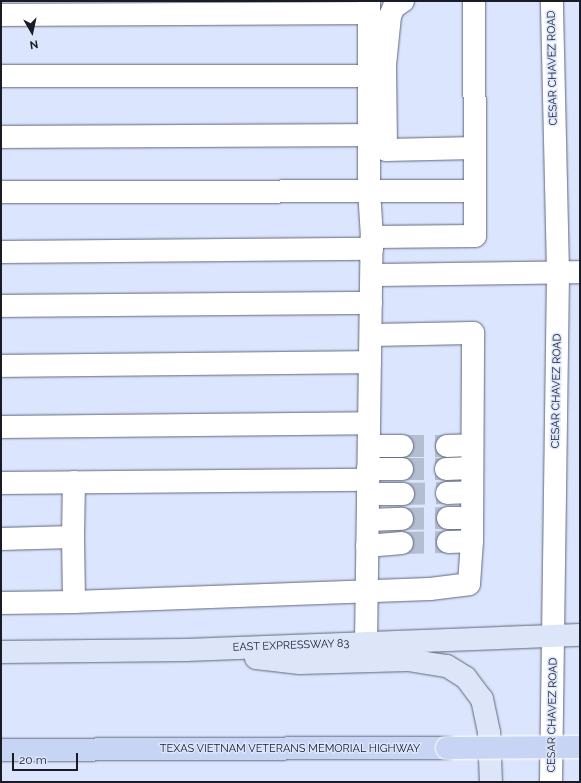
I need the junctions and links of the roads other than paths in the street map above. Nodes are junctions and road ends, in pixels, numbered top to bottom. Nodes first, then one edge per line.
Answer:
1 (403, 1) edge
2 (474, 1) edge
3 (552, 1) edge
4 (369, 7) edge
5 (1, 15) edge
6 (1, 76) edge
7 (369, 76) junction
8 (1, 137) edge
9 (375, 145) junction
10 (475, 148) junction
11 (475, 190) junction
12 (369, 191) junction
13 (1, 192) edge
14 (372, 243) junction
15 (1, 252) edge
16 (558, 272) junction
17 (580, 272) edge
18 (372, 275) junction
19 (371, 303) junction
20 (1, 306) edge
21 (371, 335) junction
22 (370, 362) junction
23 (1, 366) edge
24 (369, 423) junction
25 (1, 427) edge
26 (472, 445) junction
27 (369, 446) junction
28 (402, 446) tunnel mouth
29 (447, 446) tunnel mouth
30 (472, 468) junction
31 (402, 469) tunnel mouth
32 (446, 469) tunnel mouth
33 (368, 481) junction
34 (74, 482) junction
35 (1, 483) edge
36 (472, 492) junction
37 (447, 493) tunnel mouth
38 (403, 494) tunnel mouth
39 (448, 518) tunnel mouth
40 (472, 518) junction
41 (402, 519) tunnel mouth
42 (368, 520) junction
43 (73, 537) junction
44 (1, 539) edge
45 (472, 541) junction
46 (448, 542) tunnel mouth
47 (402, 543) tunnel mouth
48 (367, 546) junction
49 (366, 590) junction
50 (74, 602) junction
51 (1, 603) edge
52 (554, 635) junction
53 (580, 635) edge
54 (366, 643) junction
55 (186, 650) junction
56 (1, 652) edge
57 (580, 748) edge
58 (1, 750) edge
59 (491, 782) edge
60 (551, 782) edge

1 - 9 street
2 - 10 street
3 - 16 street, CESAR CHAVEZ ROAD
4 - 5 street
4 - 7 street
6 - 7 street
7 - 9 street
8 - 9 street
9 - 10 street
9 - 12 street
10 - 11 street
11 - 12 street
11 - 14 street
12 - 13 street
12 - 14 street
14 - 15 street
14 - 18 street
16 - 17 street
16 - 18 street
16 - 52 street, CESAR CHAVEZ ROAD
18 - 19 street
19 - 20 street
19 - 21 street
21 - 22 street
21 - 26 street
22 - 23 street
22 - 24 street
24 - 25 street
24 - 27 street
26 - 29 street
26 - 30 street
27 - 28 street
27 - 33 street
30 - 32 street
30 - 36 street
31 - 33 street
33 - 34 street
33 - 38 street
33 - 42 street
34 - 35 street
34 - 43 street
36 - 37 street
36 - 40 street
39 - 40 street
40 - 45 street
41 - 42 street
42 - 48 street
43 - 44 street
43 - 50 street
45 - 46 street
45 - 49 street
47 - 48 street
48 - 49 street
49 - 50 street
49 - 54 street
50 - 51 street
52 - 53 main road, EAST EXPRESSWAY 83
52 - 54 main road, EAST EXPRESSWAY 83
52 - 60 street, CESAR CHAVEZ ROAD
54 - 55 main road, EAST EXPRESSWAY 83
55 - 56 main road, EAST EXPRESSWAY 83
55 - 59 main road
57 - 58 highway, TEXAS VIETNAM VETERANS MEMORIAL HIGHWAY, bridge

